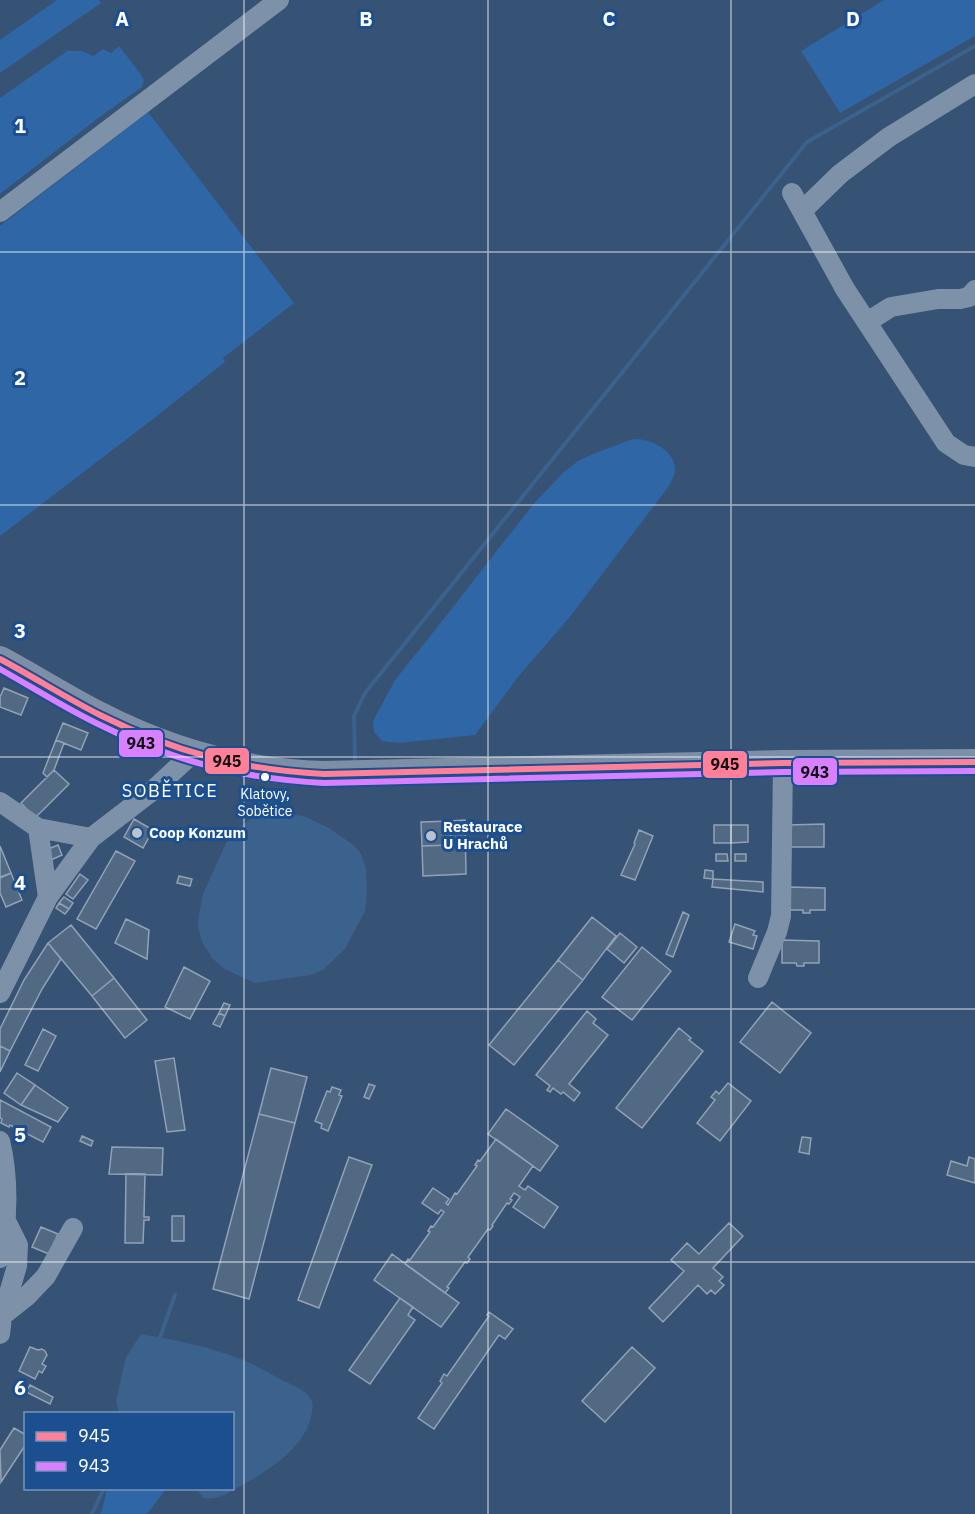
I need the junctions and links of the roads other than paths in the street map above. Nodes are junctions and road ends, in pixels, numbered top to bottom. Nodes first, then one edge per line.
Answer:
1 (279, 0) edge
2 (975, 84) edge
3 (792, 193) dead end
4 (802, 211) junction
5 (0, 212) edge
6 (975, 290) edge
7 (868, 324) junction
8 (975, 457) edge
9 (0, 659) edge
10 (192, 754) junction
11 (783, 762) junction
12 (975, 762) edge
13 (0, 802) edge
14 (38, 828) junction
15 (91, 838) junction
16 (48, 897) junction
17 (758, 978) dead end
18 (0, 993) edge
19 (0, 1142) edge
20 (6, 1221) junction
21 (73, 1228) dead end
22 (0, 1258) edge
23 (1, 1323) edge

1 - 5 street
2 - 4 street
3 - 4 street
4 - 7 street
6 - 7 street
7 - 8 street
9 - 10 main road
10 - 11 main road
10 - 15 street
11 - 12 main road
11 - 17 street
13 - 14 street
14 - 15 street
14 - 16 street
15 - 16 street
16 - 18 street
19 - 20 street
20 - 22 street
20 - 23 street
21 - 23 street

